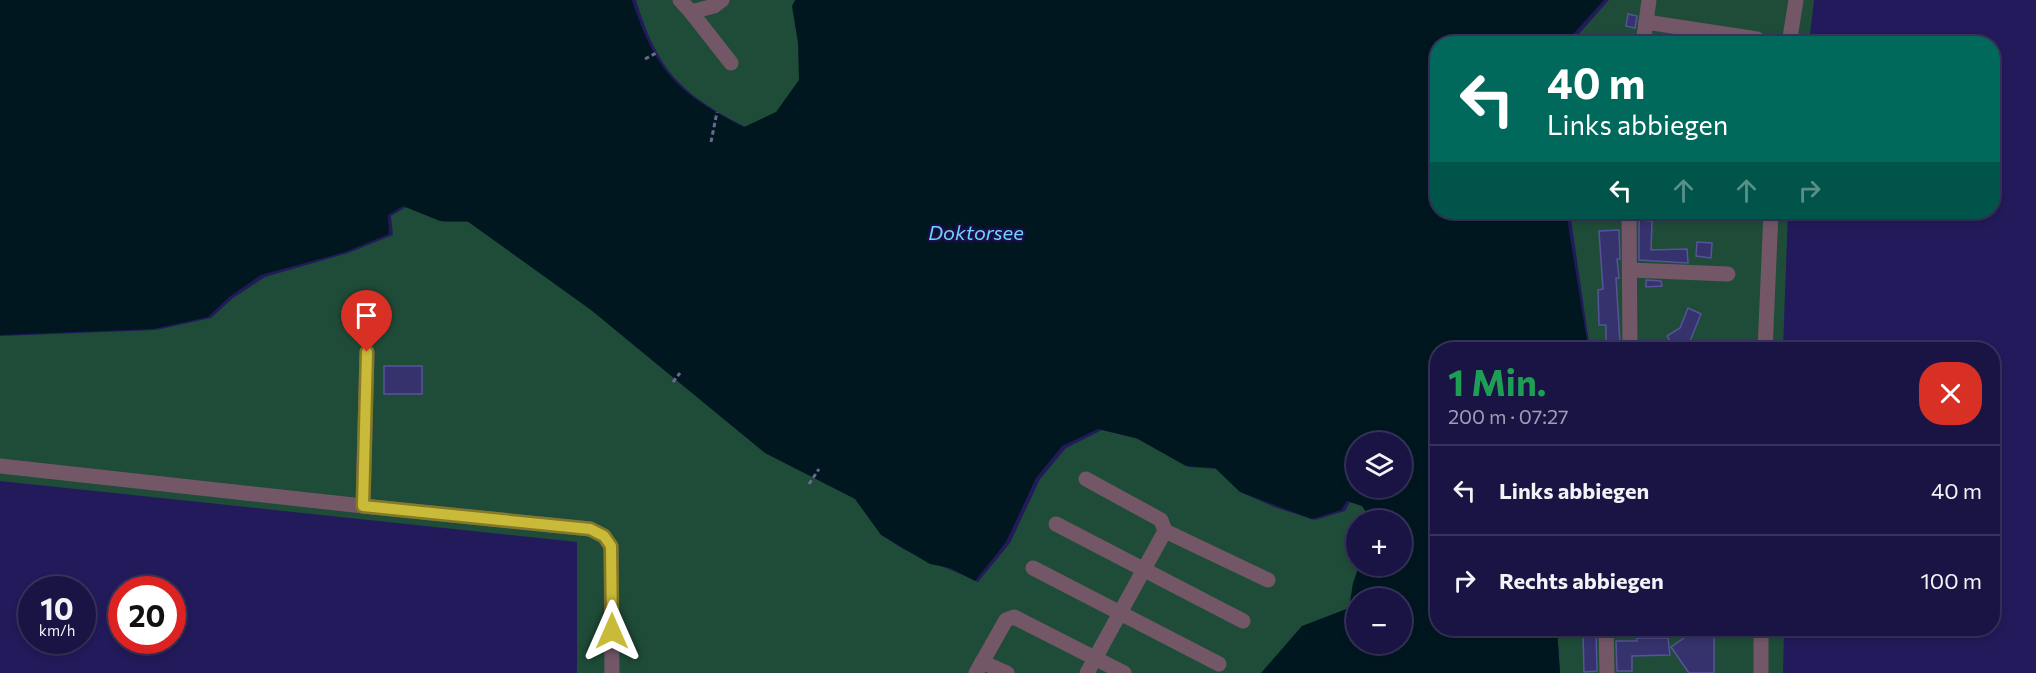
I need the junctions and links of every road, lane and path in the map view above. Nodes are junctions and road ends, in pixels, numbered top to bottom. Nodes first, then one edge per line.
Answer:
1 (680, 0) edge
2 (722, 0) edge
3 (1649, 0) edge
4 (1796, 0) edge
5 (690, 12) junction
6 (1646, 22) junction
7 (1644, 36) edge
8 (1737, 36) edge
9 (1790, 36) edge
10 (658, 52) dead end
11 (645, 59) dead end
12 (731, 63) dead end
13 (717, 112) dead end
14 (707, 138) dead end
15 (716, 140) dead end
16 (711, 142) dead end
17 (1629, 219) edge
18 (1770, 219) edge
19 (1630, 270) junction
20 (1728, 274) dead end
21 (1630, 342) edge
22 (1765, 342) edge
23 (367, 352) dead end
24 (680, 373) dead end
25 (673, 382) dead end
26 (0, 466) edge
27 (819, 469) dead end
28 (1086, 479) dead end
29 (809, 484) dead end
30 (363, 506) junction
31 (1056, 524) dead end
32 (1165, 531) junction
33 (1033, 568) dead end
34 (1143, 569) junction
35 (1268, 580) dead end
36 (1118, 614) junction
37 (1243, 621) dead end
38 (1606, 636) edge
39 (1761, 636) edge
40 (1219, 664) dead end
41 (1091, 666) edge
42 (979, 668) edge
43 (612, 673) edge
44 (1007, 673) edge
45 (1124, 673) edge
46 (1606, 673) edge
47 (1761, 673) edge

1 - 5 street
2 - 5 street
3 - 6 street
4 - 9 street
5 - 12 street
6 - 7 street
6 - 8 street
10 - 11 path
13 - 16 path
14 - 15 path
17 - 19 street
18 - 22 street
19 - 20 street
19 - 21 street
23 - 30 street
24 - 25 path
26 - 30 street
27 - 29 path
28 - 32 street
30 - 43 street
31 - 34 street
32 - 34 street
32 - 35 street
33 - 36 street
34 - 36 street
34 - 37 street
36 - 40 street
36 - 41 street
38 - 46 street
39 - 47 street
41 - 42 street
41 - 45 street
42 - 44 street

